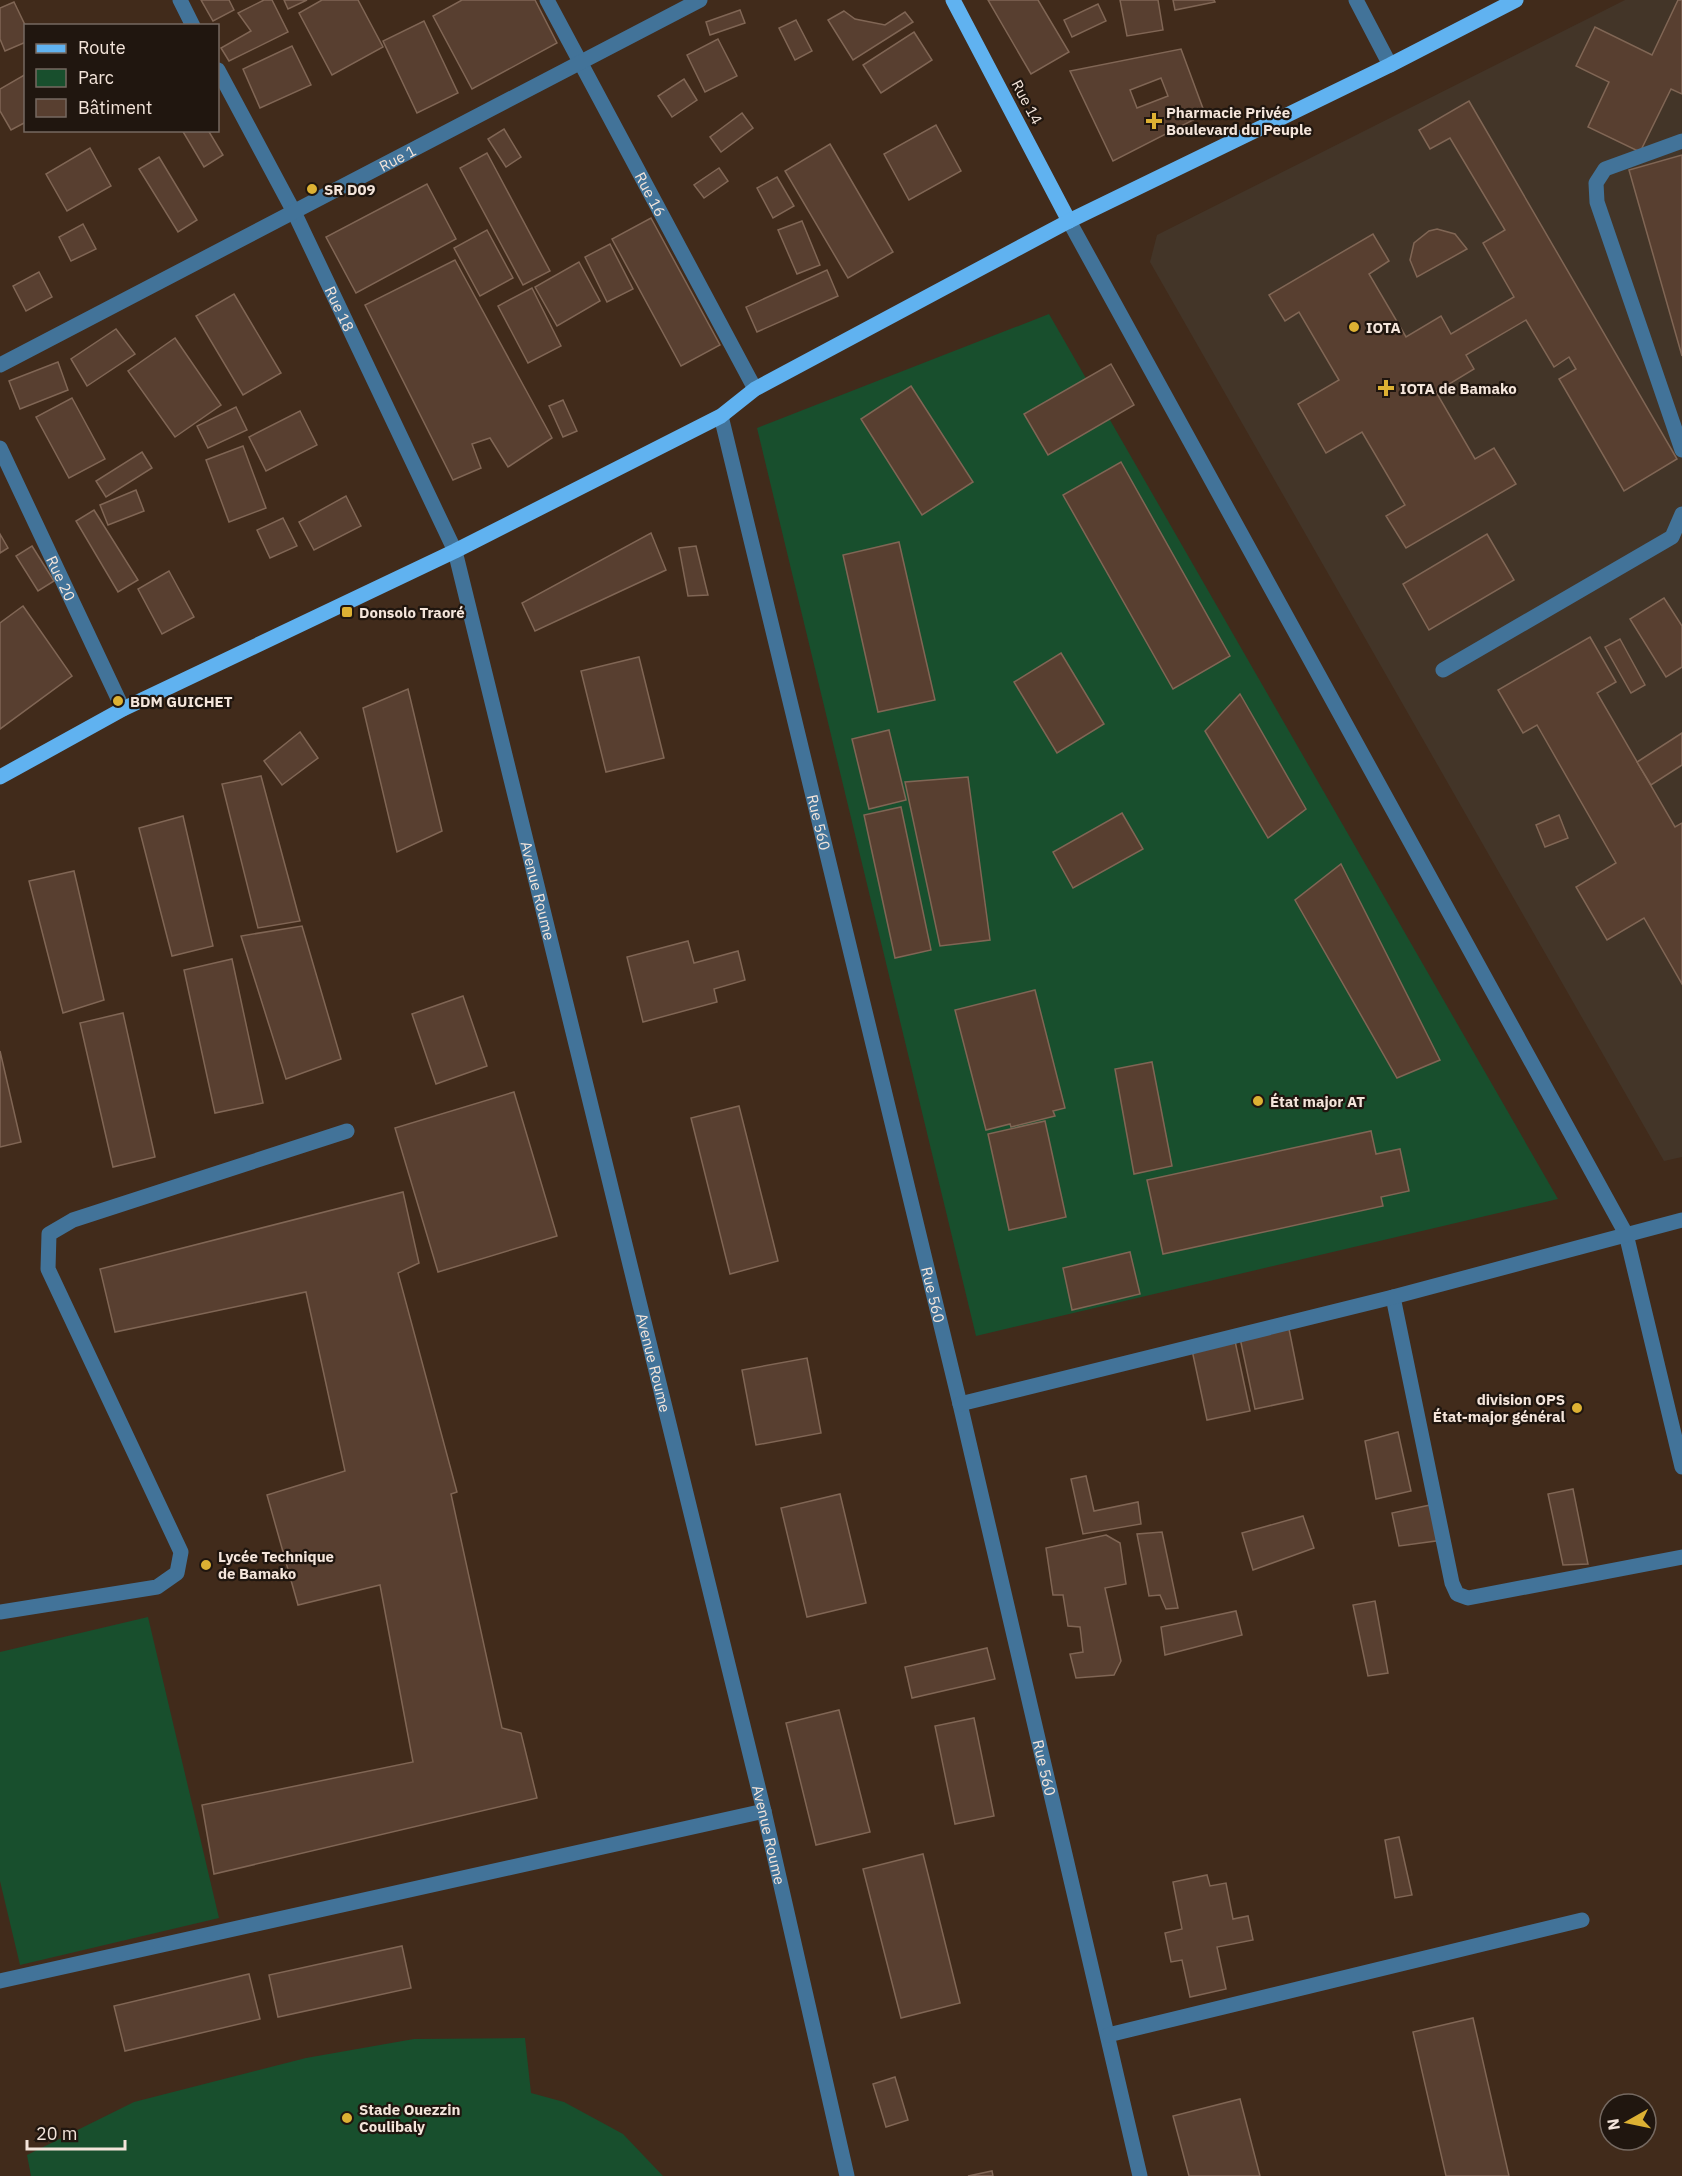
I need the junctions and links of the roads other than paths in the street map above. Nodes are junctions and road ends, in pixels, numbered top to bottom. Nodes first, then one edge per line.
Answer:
1 (180, 0) edge
2 (547, 0) edge
3 (700, 0) edge
4 (953, 0) edge
5 (1356, 0) edge
6 (1516, 0) edge
7 (193, 24) edge
8 (580, 63) junction
9 (1390, 65) junction
10 (219, 72) edge
11 (1682, 141) edge
12 (294, 212) junction
13 (1069, 221) junction
14 (0, 365) edge
15 (755, 389) junction
16 (721, 416) junction
17 (0, 448) edge
18 (1682, 450) edge
19 (1682, 514) edge
20 (455, 551) junction
21 (1443, 670) dead end
22 (123, 709) junction
23 (0, 777) edge
24 (346, 1131) dead end
25 (1682, 1220) edge
26 (1626, 1234) junction
27 (1393, 1297) junction
28 (960, 1404) junction
29 (1682, 1467) edge
30 (1682, 1557) edge
31 (0, 1612) edge
32 (764, 1811) junction
33 (1582, 1920) dead end
34 (0, 1981) edge
35 (1108, 2035) junction
36 (847, 2176) edge
37 (1140, 2176) edge

1 - 7 street
2 - 8 street, Rue 16
3 - 8 street, Rue 1
4 - 13 main road, Rue 14
5 - 9 street
6 - 9 main road
8 - 12 street, Rue 1
8 - 15 street, Rue 16
9 - 13 main road
10 - 12 street, Rue 18
11 - 18 street
12 - 14 street, Rue 1
12 - 20 street, Rue 18
13 - 15 main road
13 - 26 street
15 - 16 main road
16 - 20 main road
16 - 28 street, Rue 560
17 - 22 street, Rue 20
19 - 21 street
20 - 22 main road
20 - 32 street, Avenue Roume
22 - 23 main road
24 - 31 street
25 - 26 street
26 - 27 street
26 - 29 street
27 - 28 street
27 - 30 street
28 - 35 street, Rue 560
32 - 34 street
32 - 36 street, Avenue Roume
33 - 35 street
35 - 37 street, Rue 560

